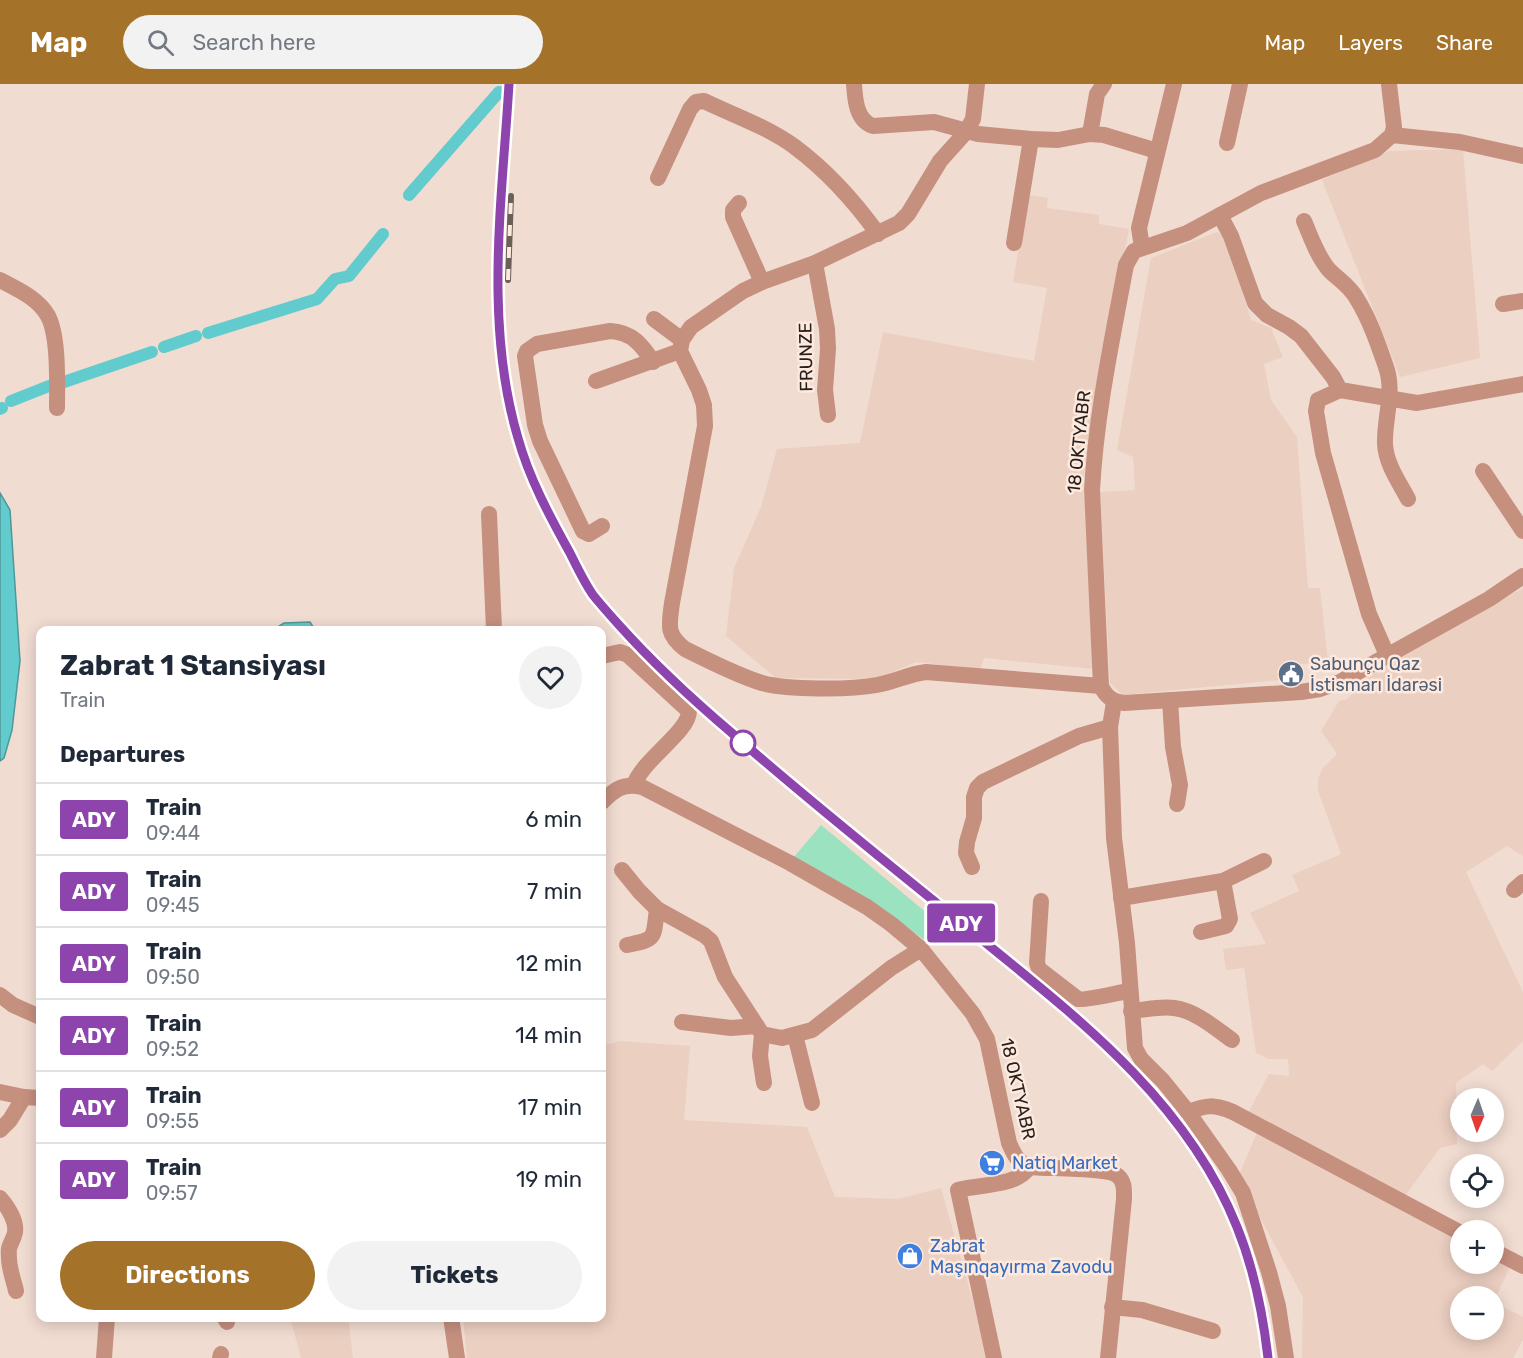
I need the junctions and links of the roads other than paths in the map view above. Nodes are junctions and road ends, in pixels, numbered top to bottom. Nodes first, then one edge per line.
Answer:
1 (854, 84) edge
2 (977, 84) edge
3 (1104, 84) edge
4 (1174, 84) edge
5 (1240, 84) edge
6 (1389, 84) edge
7 (966, 132) junction
8 (1090, 134) junction
9 (1392, 135) junction
10 (1031, 139) junction
11 (1227, 143) dead end
12 (1157, 151) junction
13 (1523, 156) edge
14 (658, 178) dead end
15 (739, 203) dead end
16 (1220, 215) junction
17 (1304, 221) dead end
18 (878, 234) junction
19 (1014, 243) dead end
20 (1142, 247) junction
21 (815, 263) junction
22 (0, 280) edge
23 (762, 282) junction
24 (1523, 301) edge
25 (1503, 304) dead end
26 (654, 319) dead end
27 (681, 345) junction
28 (653, 362) junction
29 (596, 381) dead end
30 (1523, 384) edge
31 (1340, 390) junction
32 (1389, 398) junction
33 (57, 408) dead end
34 (828, 415) dead end
35 (1483, 471) dead end
36 (1408, 499) dead end
37 (489, 514) dead end
38 (602, 526) dead end
39 (1523, 531) edge
40 (1523, 576) edge
41 (494, 626) edge
42 (606, 655) edge
43 (1387, 655) junction
44 (1101, 686) junction
45 (1170, 700) junction
46 (1114, 702) junction
47 (1110, 727) junction
48 (634, 785) junction
49 (606, 793) edge
50 (1177, 804) dead end
51 (1264, 861) dead end
52 (972, 867) dead end
53 (622, 870) dead end
54 (1223, 881) junction
55 (1121, 898) junction
56 (1041, 900) dead end
57 (657, 909) junction
58 (1200, 932) dead end
59 (627, 945) dead end
60 (921, 949) junction
61 (1130, 991) junction
62 (0, 995) edge
63 (1131, 1011) junction
64 (36, 1015) edge
65 (682, 1022) dead end
66 (759, 1030) junction
67 (795, 1035) junction
68 (1232, 1040) dead end
69 (764, 1083) dead end
70 (0, 1092) edge
71 (32, 1098) edge
72 (812, 1103) dead end
73 (1188, 1112) junction
74 (0, 1130) edge
75 (1029, 1167) junction
76 (0, 1198) edge
77 (1450, 1227) edge
78 (1504, 1256) edge
79 (1523, 1266) edge
80 (16, 1291) dead end
81 (1112, 1307) junction
82 (107, 1322) edge
83 (453, 1322) edge
84 (1212, 1331) dead end
85 (104, 1358) edge
86 (457, 1358) edge
87 (994, 1358) edge
88 (1108, 1358) edge
89 (1287, 1358) edge

1 - 7 street
2 - 7 street
3 - 8 street
4 - 12 street
5 - 11 street
6 - 9 street
7 - 10 street
7 - 18 street
8 - 10 street
8 - 12 street
9 - 13 street
9 - 16 street
10 - 19 street
12 - 20 street
14 - 18 street
15 - 23 street
16 - 20 street
16 - 31 street
17 - 32 street
18 - 21 street
20 - 44 street, 18 OKTYABR
21 - 23 street
21 - 34 street, FRUNZE
22 - 33 street
23 - 27 street
24 - 25 street
26 - 27 street
27 - 28 street
27 - 44 street
28 - 29 street
28 - 38 street
30 - 32 street
31 - 32 street
31 - 43 street
32 - 36 street
35 - 39 street
37 - 41 street
40 - 43 street
42 - 48 street
43 - 45 street
44 - 46 street
45 - 46 street
45 - 50 street
46 - 47 street
47 - 52 street
47 - 55 street
48 - 49 street
48 - 60 street, 18 OKTYABR
51 - 54 street
53 - 57 street
54 - 55 street
54 - 58 street
55 - 61 street
56 - 61 street
57 - 59 street
57 - 66 street
60 - 67 street
60 - 75 street, 18 OKTYABR
61 - 63 street
62 - 64 street
63 - 68 street
63 - 73 street
65 - 66 street
66 - 67 street
66 - 69 street
67 - 72 street
70 - 71 street
71 - 74 street
73 - 77 street
73 - 89 street
75 - 81 street
75 - 87 street
76 - 80 street
78 - 79 street
81 - 84 street
81 - 88 street
82 - 85 street
83 - 86 street

